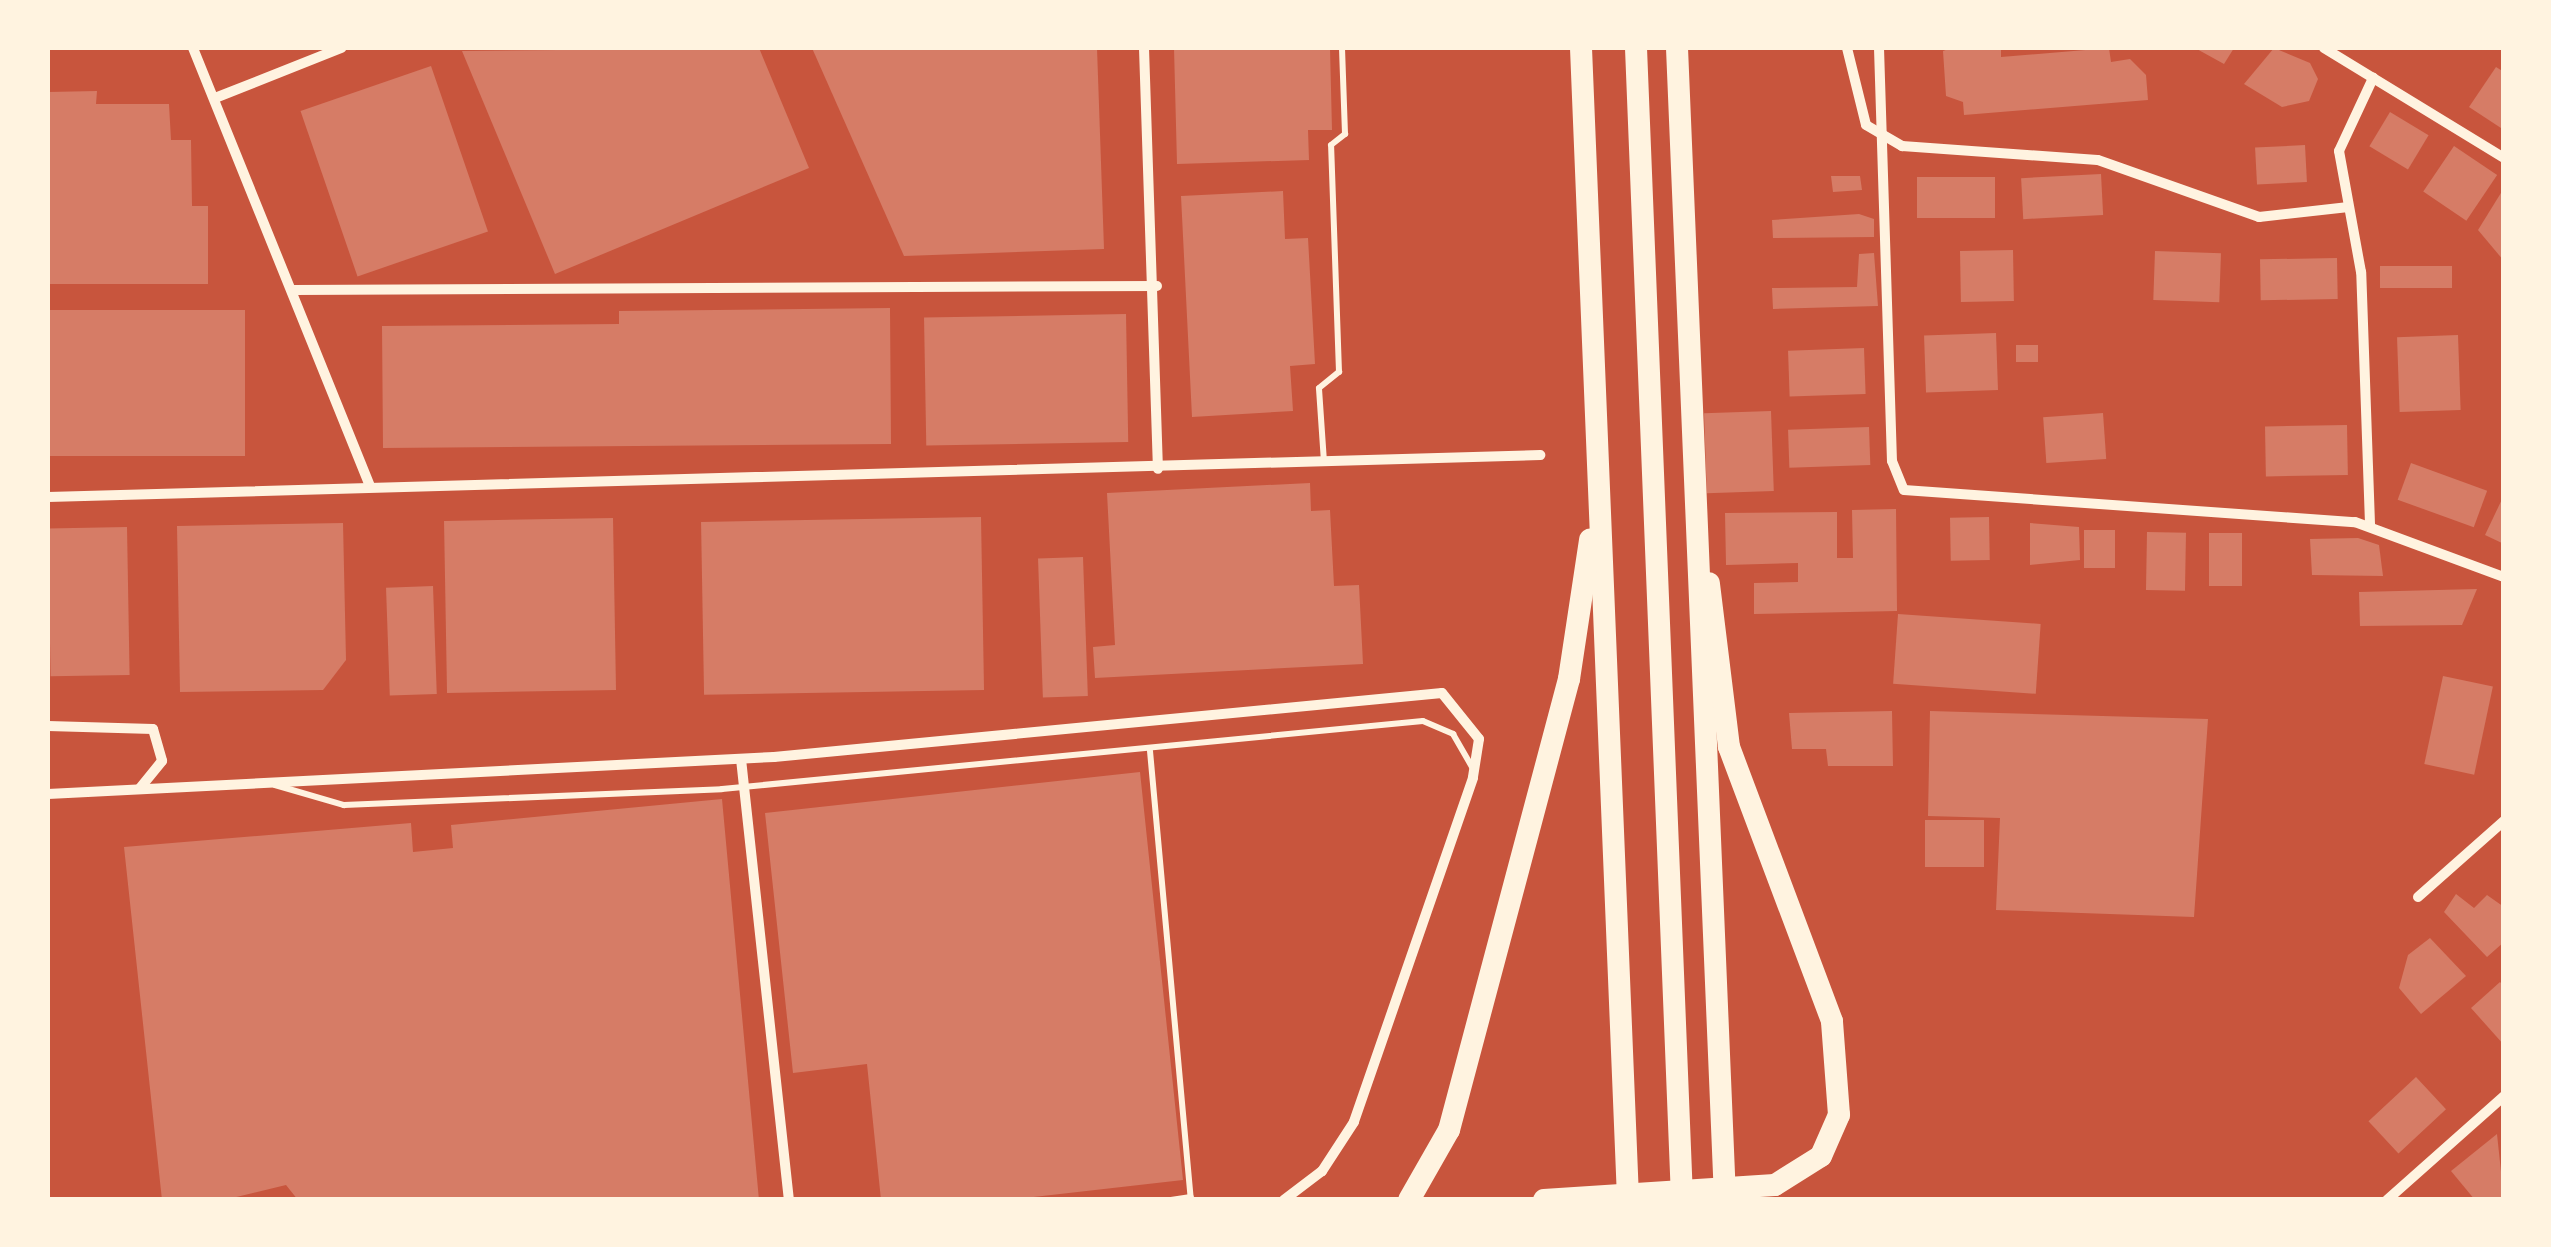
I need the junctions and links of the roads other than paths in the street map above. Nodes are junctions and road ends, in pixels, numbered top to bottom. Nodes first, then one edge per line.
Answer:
1 (193, 48) edge
2 (341, 48) edge
3 (1144, 48) edge
4 (1342, 48) edge
5 (1582, 48) edge
6 (1636, 48) edge
7 (1677, 48) edge
8 (1846, 48) edge
9 (1879, 48) edge
10 (2324, 48) edge
11 (2373, 78) junction
12 (215, 98) junction
13 (1886, 140) junction
14 (2504, 158) edge
15 (2348, 207) junction
16 (1158, 286) junction
17 (293, 290) junction
18 (1540, 455) dead end
19 (1324, 463) junction
20 (1158, 469) junction
21 (1600, 482) junction
22 (370, 486) junction
23 (48, 497) edge
24 (2370, 524) junction
25 (1698, 536) junction
26 (2504, 577) edge
27 (48, 726) edge
28 (1150, 752) junction
29 (741, 759) junction
30 (1474, 778) junction
31 (270, 782) junction
32 (139, 788) junction
33 (744, 788) junction
34 (48, 794) edge
35 (2504, 820) edge
36 (2418, 897) dead end
37 (2504, 1096) edge
38 (1191, 1198) edge
39 (789, 1200) edge
40 (1171, 1200) edge
41 (1284, 1200) edge
42 (1408, 1200) edge
43 (1544, 1200) edge
44 (1628, 1200) edge
45 (1682, 1200) edge
46 (1725, 1200) edge
47 (2387, 1200) edge

1 - 12 street
2 - 12 street
3 - 16 street
4 - 19 lane
5 - 21 highway
6 - 45 highway
7 - 25 highway
8 - 13 street
9 - 13 street
10 - 11 street
11 - 14 street
11 - 15 street
12 - 17 street
13 - 15 street
13 - 24 street
15 - 24 street
16 - 17 street
16 - 20 street
17 - 22 street
18 - 19 street
19 - 20 street
20 - 22 street
21 - 42 highway
21 - 44 highway
22 - 23 street
24 - 26 street
25 - 43 highway
25 - 46 highway
27 - 32 street
28 - 30 lane
28 - 33 lane
28 - 38 lane
29 - 30 street
29 - 31 street
29 - 33 street
30 - 41 street
31 - 32 street
31 - 33 lane
32 - 34 street
33 - 39 street
35 - 36 street
37 - 47 street
38 - 40 lane

